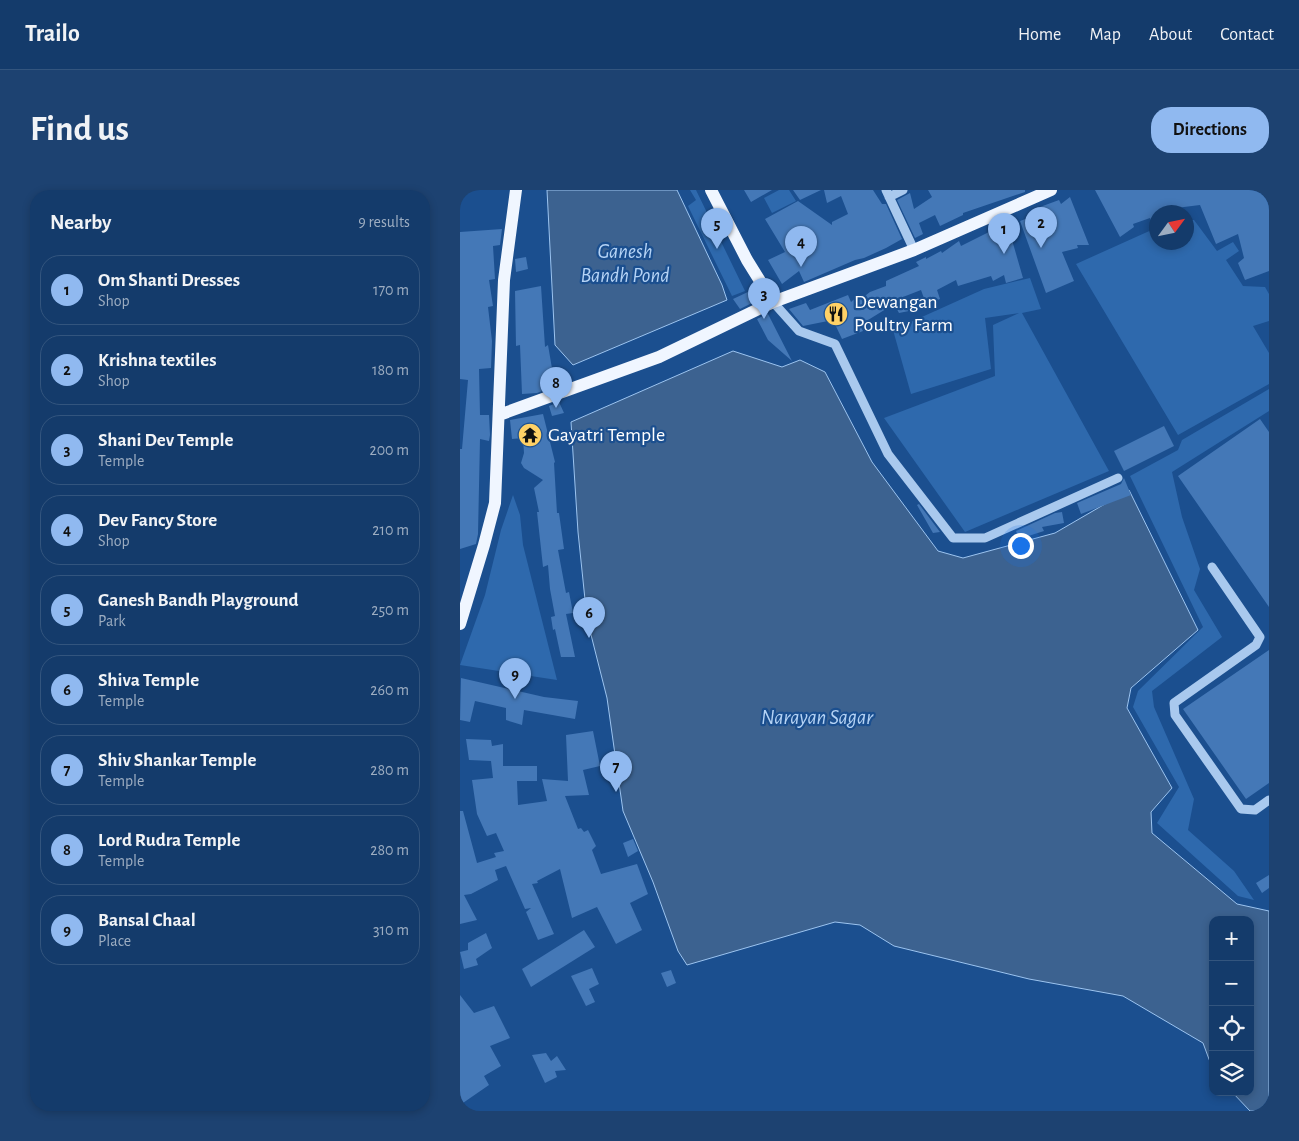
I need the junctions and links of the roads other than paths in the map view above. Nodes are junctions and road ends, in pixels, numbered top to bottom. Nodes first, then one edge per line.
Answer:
1 (516, 190) edge
2 (711, 190) edge
3 (903, 190) edge
4 (1051, 190) edge
5 (887, 193) edge
6 (914, 250) junction
7 (772, 302) junction
8 (499, 415) junction
9 (1118, 478) dead end
10 (1212, 567) dead end
11 (460, 624) edge
12 (1269, 800) edge

1 - 8 main road
2 - 7 main road
3 - 5 street
4 - 6 main road
5 - 6 street
6 - 7 main road
7 - 8 main road
7 - 9 street
8 - 11 main road
10 - 12 street

